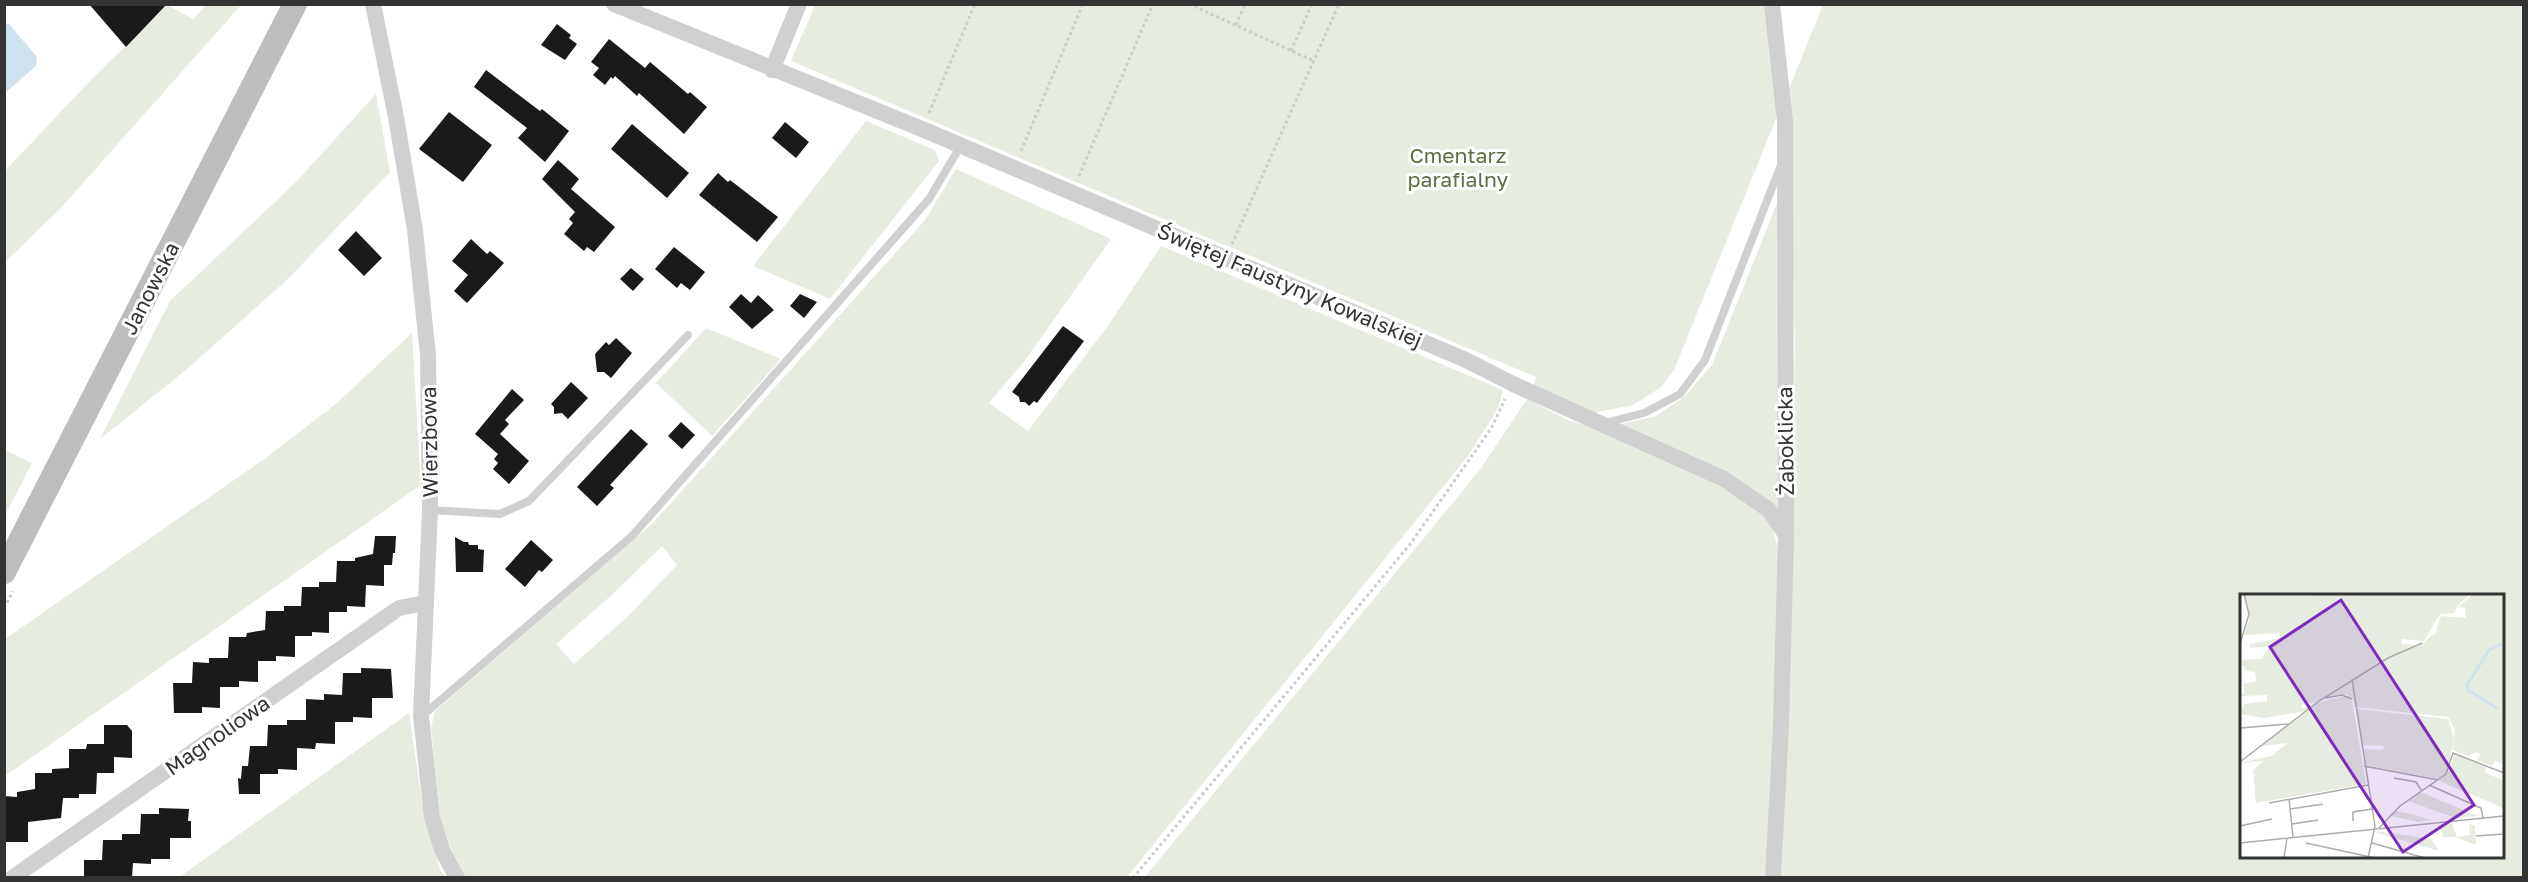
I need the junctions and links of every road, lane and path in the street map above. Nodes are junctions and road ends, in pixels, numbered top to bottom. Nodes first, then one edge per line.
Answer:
1 (295, 4) edge
2 (373, 4) edge
3 (614, 4) edge
4 (799, 4) edge
5 (975, 4) edge
6 (1083, 4) edge
7 (1153, 4) edge
8 (1189, 4) edge
9 (1245, 4) edge
10 (1312, 4) edge
11 (1339, 4) edge
12 (1772, 4) edge
13 (1236, 25) junction
14 (1291, 51) junction
15 (1314, 61) junction
16 (772, 69) junction
17 (922, 129) junction
18 (960, 145) junction
19 (1021, 151) dead end
20 (1783, 159) junction
21 (1072, 192) junction
22 (1225, 259) junction
23 (688, 335) dead end
24 (1513, 384) junction
25 (1602, 424) junction
26 (430, 510) junction
27 (1786, 535) junction
28 (4, 572) edge
29 (425, 603) junction
30 (421, 716) junction
31 (12, 878) edge
32 (457, 878) edge
33 (1133, 878) edge
34 (1773, 878) edge

1 - 28 main road, Janowska
2 - 26 street, Wierzbowa
3 - 16 street, Świętej Faustyny Kowalskiej
4 - 16 street
5 - 17 path
6 - 19 path
7 - 21 path
8 - 13 path
9 - 13 path
10 - 14 path
11 - 15 path
12 - 20 street, Żaboklicka
13 - 14 path
14 - 15 path
15 - 22 path
16 - 17 street, Świętej Faustyny Kowalskiej
17 - 18 street, Świętej Faustyny Kowalskiej
18 - 21 street, Świętej Faustyny Kowalskiej
18 - 30 lane
20 - 25 lane
20 - 27 street, Żaboklicka
21 - 22 street, Świętej Faustyny Kowalskiej
22 - 24 street, Świętej Faustyny Kowalskiej
23 - 26 lane
24 - 25 street, Świętej Faustyny Kowalskiej
24 - 33 path
25 - 27 street, Świętej Faustyny Kowalskiej
26 - 29 street, Wierzbowa
27 - 34 street, Żaboklicka
29 - 30 street, Wierzbowa
29 - 31 street, Magnoliowa
30 - 32 street, Wierzbowa

